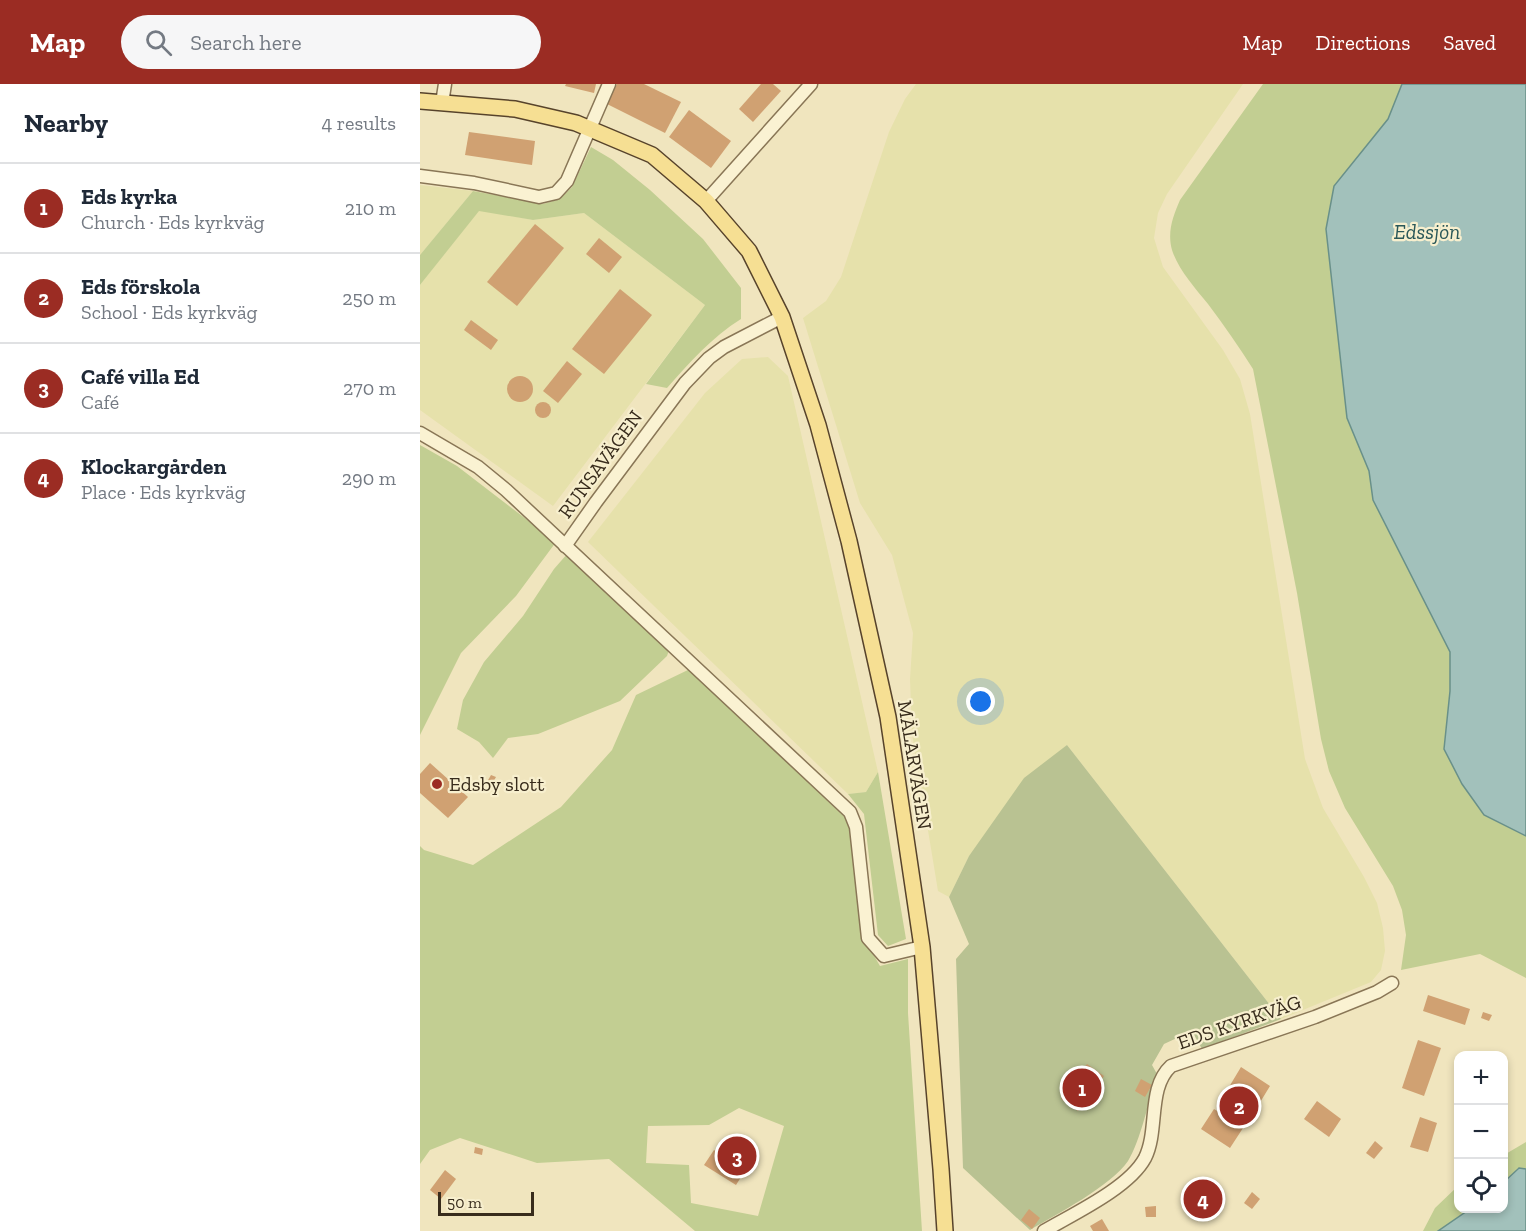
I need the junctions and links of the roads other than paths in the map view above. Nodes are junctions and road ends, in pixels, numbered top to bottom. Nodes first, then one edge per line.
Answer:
1 (445, 84) edge
2 (609, 84) edge
3 (811, 84) edge
4 (420, 101) edge
5 (442, 103) junction
6 (590, 128) junction
7 (420, 176) edge
8 (706, 201) junction
9 (782, 317) junction
10 (420, 433) edge
11 (565, 546) junction
12 (922, 947) junction
13 (1392, 983) dead end
14 (945, 1231) edge
15 (1044, 1231) edge

1 - 5 street
2 - 6 street
3 - 8 street
4 - 5 main road, MÄLARVÄGEN
5 - 6 main road, MÄLARVÄGEN
6 - 7 street
6 - 8 main road, MÄLARVÄGEN
8 - 9 main road, MÄLARVÄGEN
9 - 11 street, RUNSAVÄGEN
9 - 12 main road, MÄLARVÄGEN
10 - 11 street, RUNSAVÄGEN
11 - 12 street
12 - 14 main road, MÄLARVÄGEN
13 - 15 street, EDS KYRKVÄG

